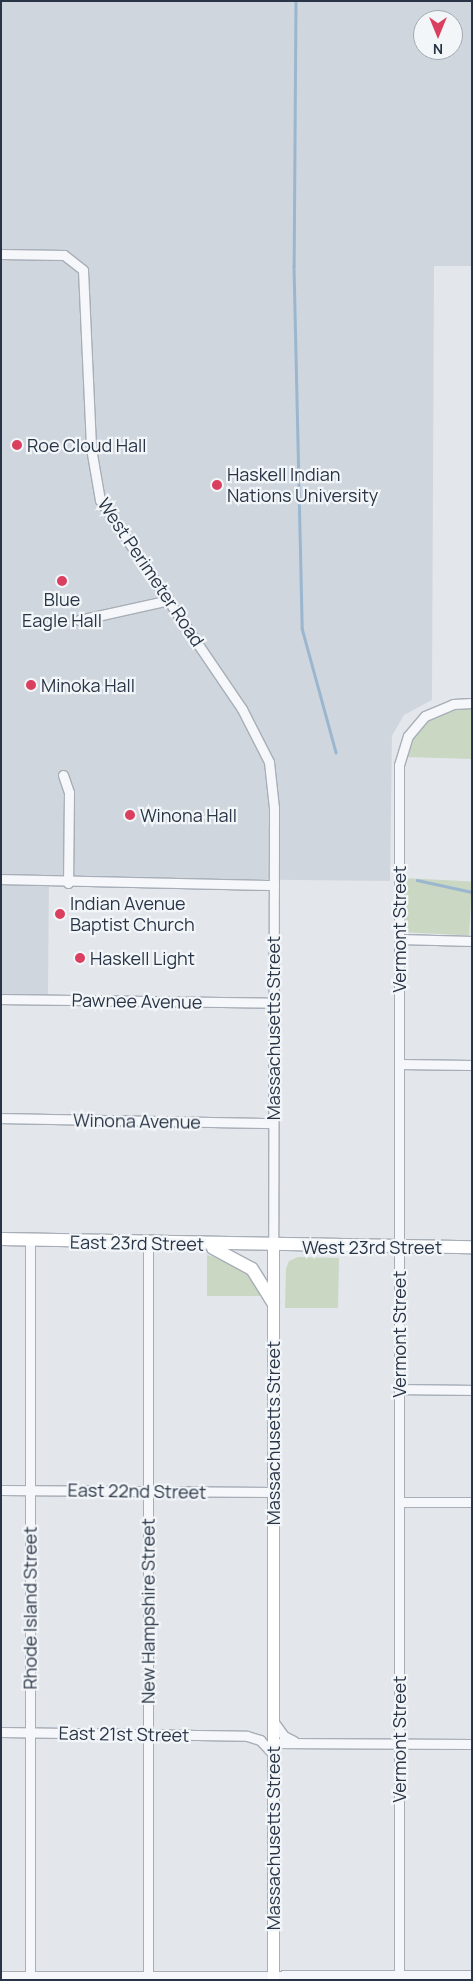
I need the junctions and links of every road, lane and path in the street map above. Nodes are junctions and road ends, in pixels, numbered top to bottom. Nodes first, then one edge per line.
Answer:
1 (1, 254) edge
2 (169, 600) junction
3 (79, 620) dead end
4 (472, 703) edge
5 (63, 775) dead end
6 (1, 878) edge
7 (68, 883) junction
8 (274, 886) junction
9 (399, 939) junction
10 (472, 941) edge
11 (1, 999) edge
12 (273, 1003) junction
13 (399, 1064) junction
14 (472, 1065) edge
15 (1, 1118) edge
16 (273, 1123) junction
17 (1, 1239) edge
18 (30, 1240) junction
19 (148, 1243) junction
20 (204, 1244) junction
21 (273, 1246) junction
22 (472, 1247) edge
23 (399, 1248) junction
24 (273, 1302) junction
25 (399, 1389) junction
26 (472, 1390) edge
27 (1, 1490) edge
28 (29, 1490) junction
29 (148, 1491) junction
30 (273, 1492) junction
31 (399, 1502) junction
32 (472, 1502) edge
33 (273, 1720) junction
34 (1, 1732) edge
35 (30, 1733) junction
36 (148, 1735) junction
37 (247, 1736) junction
38 (296, 1742) junction
39 (399, 1743) junction
40 (273, 1744) junction
41 (472, 1744) edge
42 (472, 1975) edge
43 (1, 1976) edge
44 (30, 1976) junction
45 (47, 1978) edge
46 (273, 1978) edge
47 (399, 1978) edge
48 (148, 1979) edge

1 - 2 street, West Perimeter Road
2 - 3 street
2 - 8 street, West Perimeter Road
4 - 9 street, Vermont Street
5 - 7 street
6 - 7 street
7 - 8 street
8 - 12 street, Massachusetts Street
9 - 10 street
9 - 13 street, Vermont Street
11 - 12 street, Pawnee Avenue
12 - 16 street, Massachusetts Street
13 - 14 street
13 - 23 street, Vermont Street
15 - 16 street, Winona Avenue
16 - 21 street, Massachusetts Street
17 - 18 main road, East 23rd Street
18 - 19 main road, East 23rd Street
18 - 28 street, Rhode Island Street
19 - 20 main road, East 23rd Street
19 - 29 street, New Hampshire Street
20 - 21 main road, East 23rd Street
20 - 24 main road
21 - 23 main road, West 23rd Street
21 - 24 main road, Massachusetts Street
22 - 23 main road, West 23rd Street
23 - 25 street, Vermont Street
24 - 30 main road, Massachusetts Street
25 - 26 street
25 - 31 street, Vermont Street
27 - 28 street, East 22nd Street
28 - 29 street, East 22nd Street
28 - 35 street, Rhode Island Street
29 - 30 street, East 22nd Street
29 - 36 street, New Hampshire Street
30 - 33 main road, Massachusetts Street
31 - 32 street
31 - 39 street, Vermont Street
33 - 38 street
33 - 40 main road, Massachusetts Street
34 - 35 street, East 21st Street
35 - 36 street, East 21st Street
35 - 44 street, Rhode Island Street
36 - 37 street, East 21st Street
36 - 48 street, New Hampshire Street
37 - 40 street
37 - 40 street, East 21st Street
38 - 39 street, East 21st Street
38 - 40 street, East 21st Street
39 - 41 street, East 21st Street
39 - 47 street, Vermont Street
40 - 46 main road, Massachusetts Street
42 - 47 street
43 - 44 street
44 - 45 street
45 - 48 street
46 - 47 street
46 - 48 street

